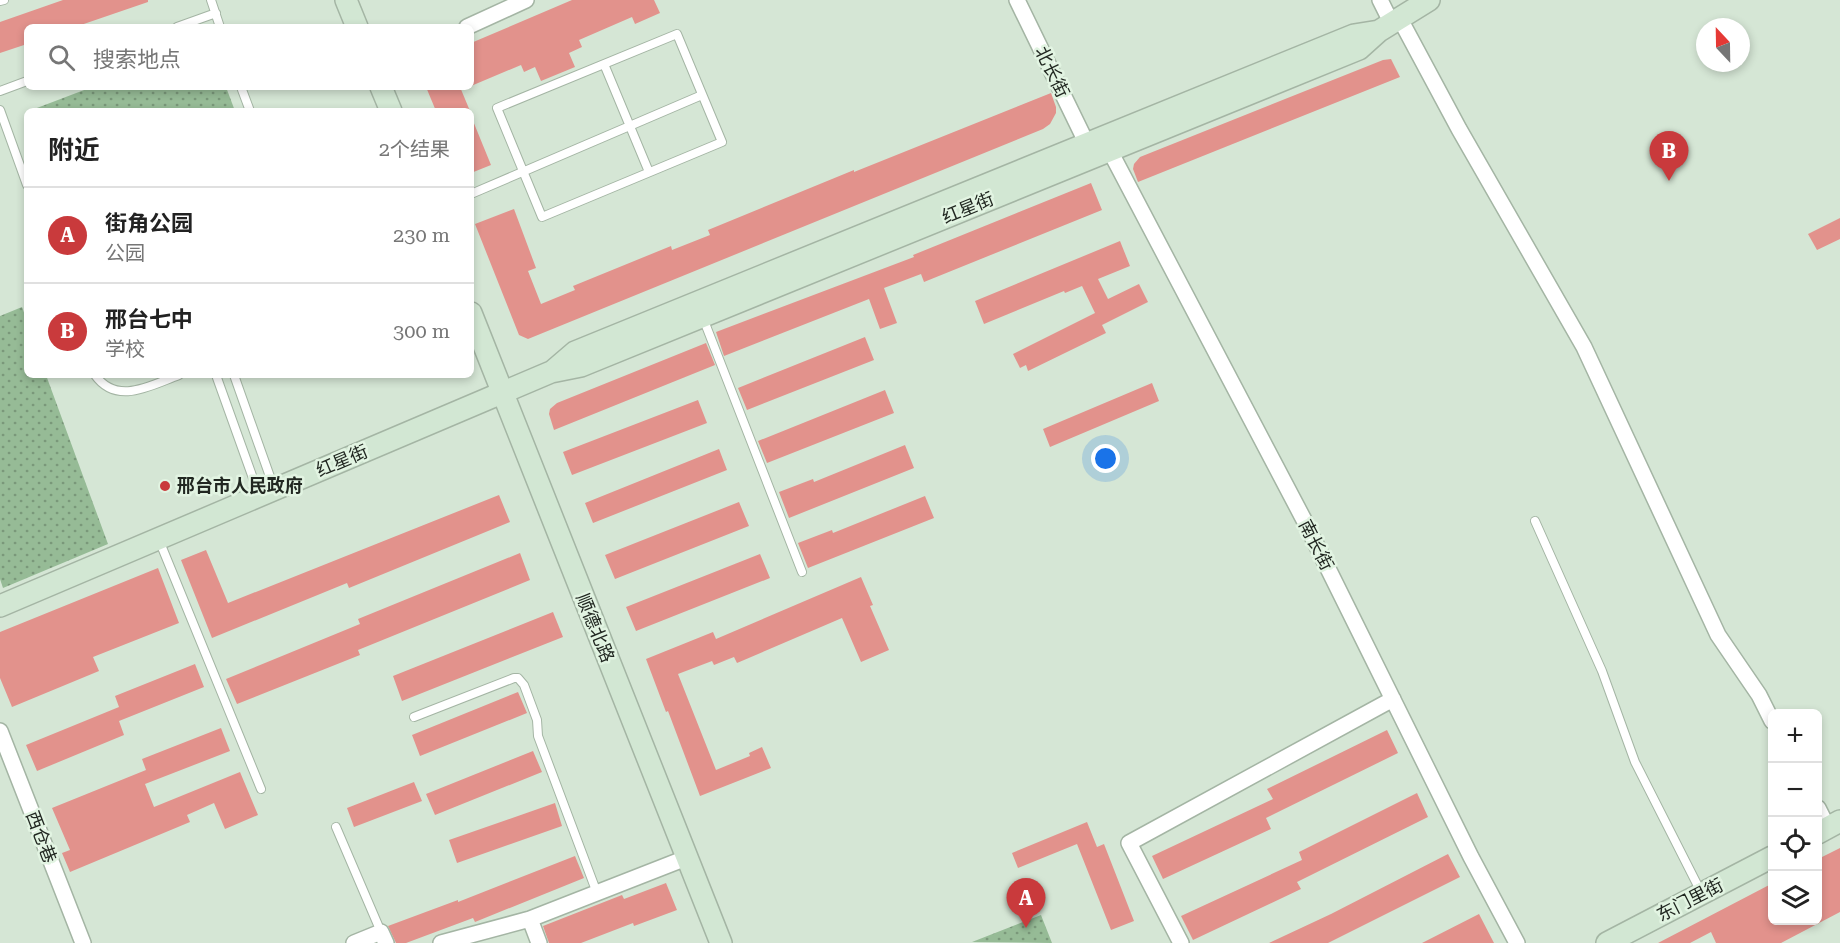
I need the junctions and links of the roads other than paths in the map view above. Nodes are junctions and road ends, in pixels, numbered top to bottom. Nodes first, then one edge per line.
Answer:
1 (211, 0) edge
2 (346, 0) edge
3 (526, 0) edge
4 (1017, 0) edge
5 (1380, 0) edge
6 (1429, 0) edge
7 (216, 13) junction
8 (185, 24) edge
9 (219, 24) edge
10 (356, 24) edge
11 (474, 24) edge
12 (1390, 25) junction
13 (604, 64) junction
14 (24, 82) edge
15 (242, 90) edge
16 (382, 90) edge
17 (0, 91) edge
18 (702, 95) junction
19 (249, 108) edge
20 (390, 108) edge
21 (0, 110) edge
22 (629, 126) junction
23 (1087, 144) junction
24 (1110, 151) junction
25 (523, 171) junction
26 (649, 172) junction
27 (24, 177) edge
28 (474, 193) edge
29 (703, 316) junction
30 (474, 322) edge
31 (551, 372) junction
32 (98, 378) edge
33 (170, 378) edge
34 (217, 378) edge
35 (235, 378) edge
36 (502, 393) junction
37 (267, 493) junction
38 (1535, 521) dead end
39 (159, 539) junction
40 (802, 572) dead end
41 (2, 601) edge
42 (1393, 699) junction
43 (1768, 712) edge
44 (414, 717) dead end
45 (0, 731) edge
46 (261, 789) dead end
47 (336, 827) dead end
48 (686, 858) junction
49 (1768, 860) edge
50 (597, 893) junction
51 (1702, 894) junction
52 (530, 919) junction
53 (383, 937) edge
54 (83, 943) edge
55 (354, 943) edge
56 (441, 943) edge
57 (540, 943) edge
58 (721, 943) edge
59 (1180, 943) edge
60 (1517, 943) edge
61 (1607, 943) edge

1 - 7 lane
2 - 10 street
3 - 11 street
4 - 23 street, 北长街
5 - 12 street
6 - 12 street, 红星街
7 - 8 lane
7 - 9 lane
12 - 23 street, 红星街
12 - 24 street, 红星街
12 - 43 street
13 - 18 lane
13 - 22 lane
13 - 25 lane
14 - 17 lane
15 - 19 lane
16 - 20 street
18 - 22 lane
18 - 26 lane
21 - 27 lane
22 - 25 lane
22 - 26 lane
23 - 31 street, 红星街
24 - 29 street, 红星街
24 - 42 street, 南长街
25 - 26 lane
25 - 28 lane
29 - 31 street, 红星街
29 - 40 lane
30 - 36 street, 顺德北路
31 - 36 street, 红星街
32 - 33 lane
34 - 37 lane
35 - 37 lane
36 - 37 street, 红星街
36 - 48 street, 顺德北路
37 - 39 street, 红星街
38 - 51 lane
39 - 41 street, 红星街
39 - 46 lane
42 - 59 street
42 - 60 street, 南长街
44 - 50 lane
45 - 54 street, 西仓巷
47 - 53 lane
48 - 50 street
48 - 58 street, 顺德北路
49 - 51 street, 东门里街
50 - 52 street
51 - 61 street, 东门里街
52 - 56 street
52 - 57 street
53 - 55 street

